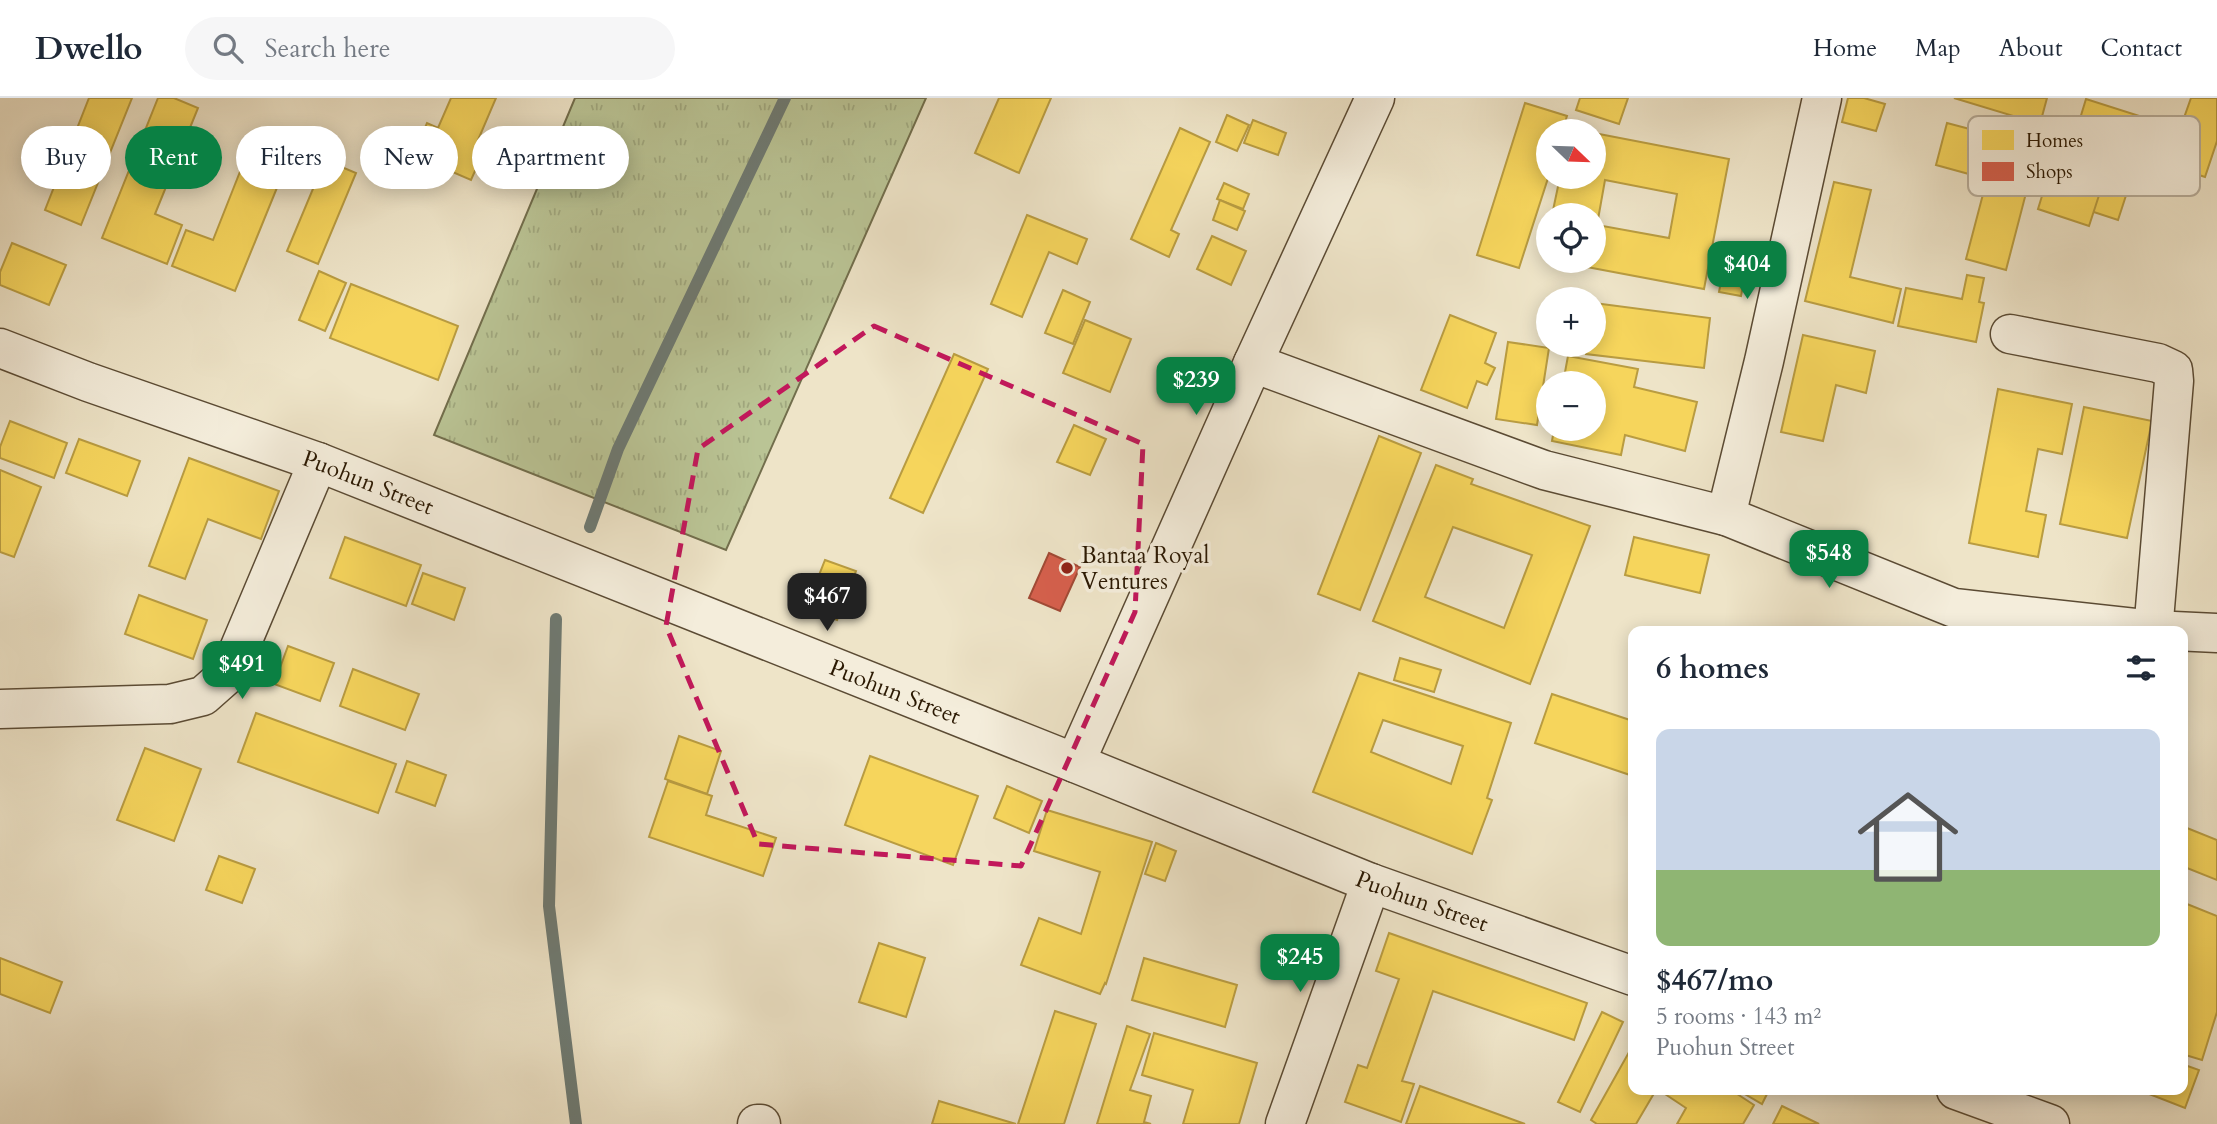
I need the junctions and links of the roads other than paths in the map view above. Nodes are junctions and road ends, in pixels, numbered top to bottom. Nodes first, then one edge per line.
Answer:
1 (1376, 98) edge
2 (1822, 98) edge
3 (2010, 334) dead end
4 (0, 348) edge
5 (1253, 363) junction
6 (318, 463) junction
7 (1726, 516) junction
8 (2110, 626) edge
9 (2153, 626) edge
10 (2188, 632) edge
11 (2217, 633) edge
12 (0, 709) edge
13 (1074, 763) junction
14 (1371, 883) junction
15 (1628, 974) edge
16 (1977, 1095) edge
17 (2039, 1110) edge
18 (1285, 1124) edge

1 - 5 street
2 - 7 street
3 - 9 street
4 - 6 street, Puohun Street
5 - 7 street
5 - 13 street
6 - 12 street
6 - 13 street, Puohun Street
7 - 8 street
10 - 11 street
13 - 14 street, Puohun Street
14 - 15 street, Puohun Street
14 - 18 street
16 - 17 street

